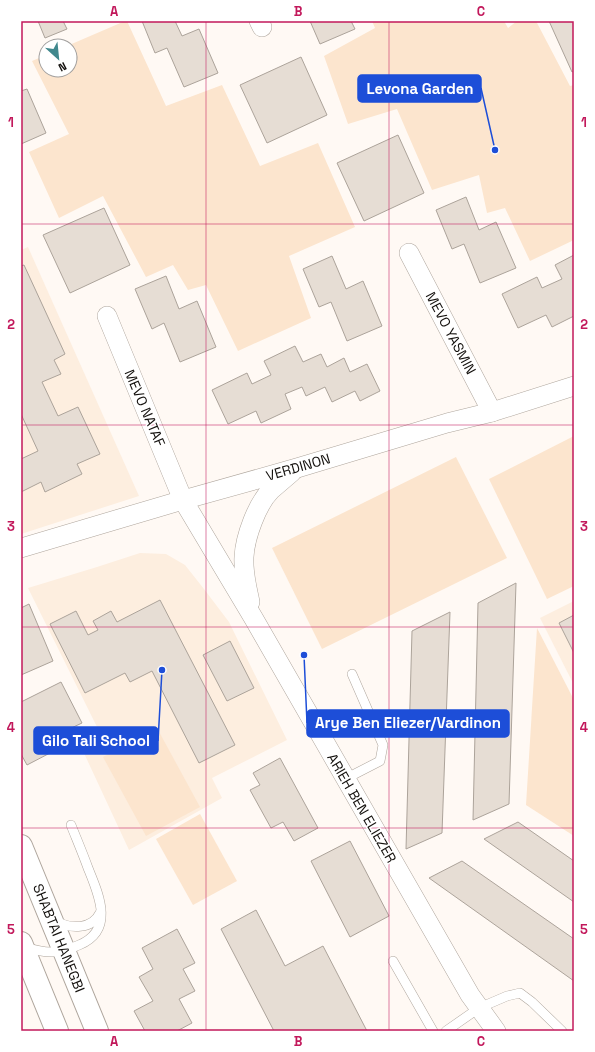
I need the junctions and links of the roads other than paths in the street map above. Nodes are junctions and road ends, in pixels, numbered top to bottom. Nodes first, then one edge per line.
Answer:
1 (409, 253) dead end
2 (107, 316) dead end
3 (574, 386) edge
4 (492, 412) junction
5 (297, 468) junction
6 (183, 500) junction
7 (21, 548) edge
8 (254, 619) junction
9 (352, 674) dead end
10 (345, 779) junction
11 (72, 825) dead end
12 (21, 846) edge
13 (101, 910) junction
14 (51, 919) junction
15 (22, 944) edge
16 (65, 951) junction
17 (393, 961) dead end
18 (479, 1008) junction
19 (57, 1031) edge
20 (97, 1031) edge
21 (433, 1031) edge
22 (446, 1031) edge
23 (496, 1031) edge
24 (562, 1031) edge

1 - 4 street, MEVO YASMIN
2 - 6 street, MEVO NATAF
3 - 4 street, VERDINON
4 - 5 street, VERDINON
5 - 6 street, VERDINON
5 - 8 street
6 - 7 street, VERDINON
6 - 8 street, ARIEH BEN ELIEZER
8 - 10 street, ARIEH BEN ELIEZER
9 - 10 lane
10 - 18 street, ARIEH BEN ELIEZER
11 - 13 lane
12 - 14 street, SHABTAI HANEGBI
13 - 14 lane
13 - 16 lane
14 - 16 street, SHABTAI HANEGBI
15 - 16 lane
15 - 19 street
16 - 20 street, SHABTAI HANEGBI
17 - 21 lane
18 - 22 lane
18 - 23 street, ARIEH BEN ELIEZER
18 - 24 lane

